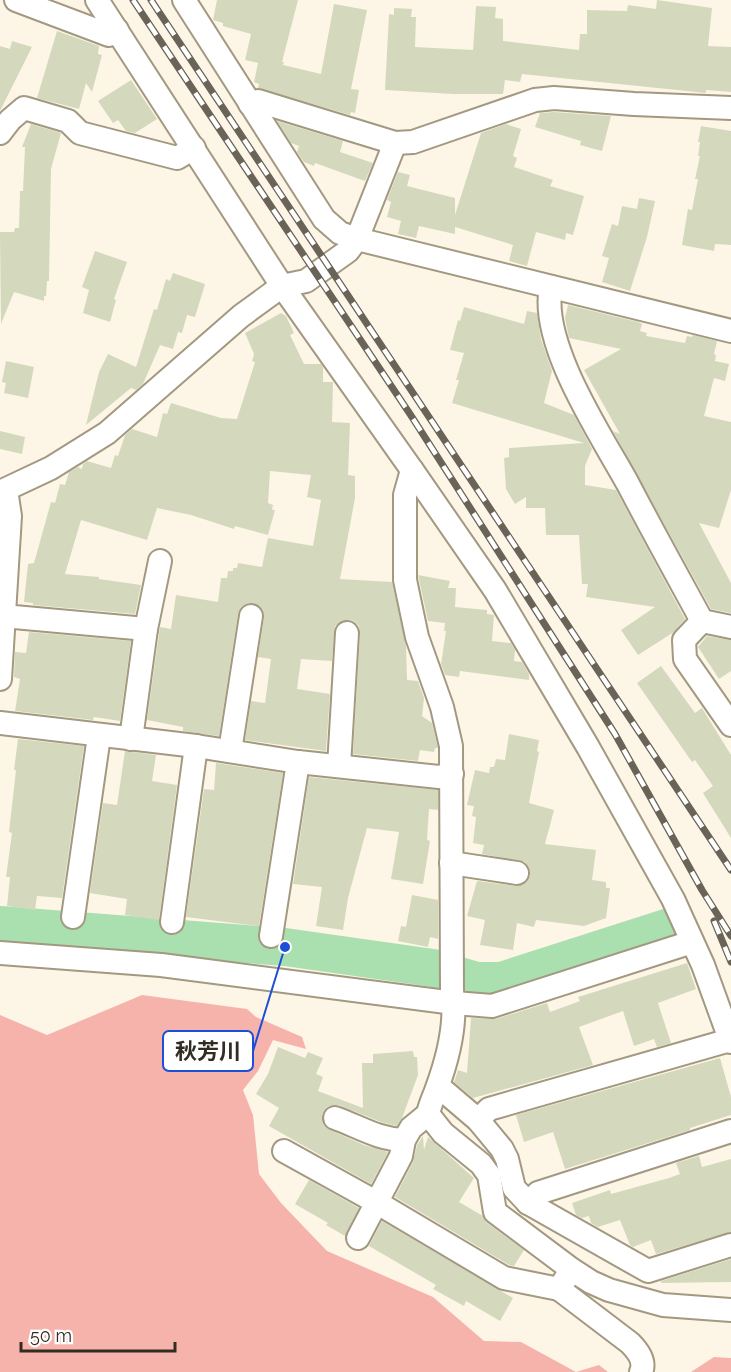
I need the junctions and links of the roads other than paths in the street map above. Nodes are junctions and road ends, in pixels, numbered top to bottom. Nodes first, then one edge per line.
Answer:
1 (16, 0) edge
2 (97, 0) edge
3 (184, 0) edge
4 (117, 30) junction
5 (250, 104) junction
6 (731, 108) edge
7 (0, 133) edge
8 (394, 143) junction
9 (194, 148) junction
10 (357, 239) junction
11 (282, 286) junction
12 (551, 287) junction
13 (731, 330) edge
14 (412, 470) junction
15 (3, 491) edge
16 (160, 561) dead end
17 (3, 616) junction
18 (252, 616) dead end
19 (702, 621) junction
20 (731, 627) edge
21 (146, 629) junction
22 (347, 633) dead end
23 (0, 679) edge
24 (0, 723) edge
25 (731, 725) edge
26 (99, 736) junction
27 (131, 739) junction
28 (196, 746) junction
29 (230, 751) junction
30 (298, 762) junction
31 (339, 766) junction
32 (452, 774) junction
33 (451, 863) junction
34 (517, 873) dead end
35 (73, 918) dead end
36 (172, 922) dead end
37 (271, 936) dead end
38 (692, 942) junction
39 (0, 953) edge
40 (453, 997) junction
41 (730, 1041) edge
42 (437, 1089) junction
43 (428, 1114) junction
44 (335, 1118) dead end
45 (478, 1120) junction
46 (731, 1131) edge
47 (404, 1140) junction
48 (284, 1151) dead end
49 (376, 1202) junction
50 (528, 1203) junction
51 (358, 1238) dead end
52 (731, 1245) edge
53 (571, 1269) junction
54 (559, 1289) junction
55 (731, 1310) edge
56 (641, 1372) edge

1 - 4 street
2 - 4 street
3 - 5 street
4 - 9 street
5 - 8 street
5 - 10 street
6 - 8 street
7 - 9 street
8 - 10 street
9 - 11 street
10 - 11 street
10 - 12 street
11 - 14 street
11 - 15 street
12 - 13 street
12 - 19 street
14 - 32 street
14 - 38 street
15 - 17 street
16 - 21 street
17 - 21 street
17 - 23 street
18 - 29 street
19 - 20 street
19 - 25 street
21 - 27 street
22 - 31 street
24 - 26 street
26 - 27 street
26 - 35 street
27 - 28 street
28 - 29 street
28 - 36 street
29 - 30 street
30 - 31 street
30 - 37 street
31 - 32 street
32 - 33 street
33 - 34 street
33 - 40 street
38 - 40 street
38 - 41 street
39 - 40 street
40 - 42 street
41 - 45 street
42 - 43 street
42 - 45 street
43 - 47 street
43 - 53 street
44 - 47 street
45 - 50 street
46 - 50 street
47 - 49 street
48 - 49 street
49 - 51 street
49 - 54 street
50 - 52 street
53 - 54 street
53 - 55 street
54 - 56 street

